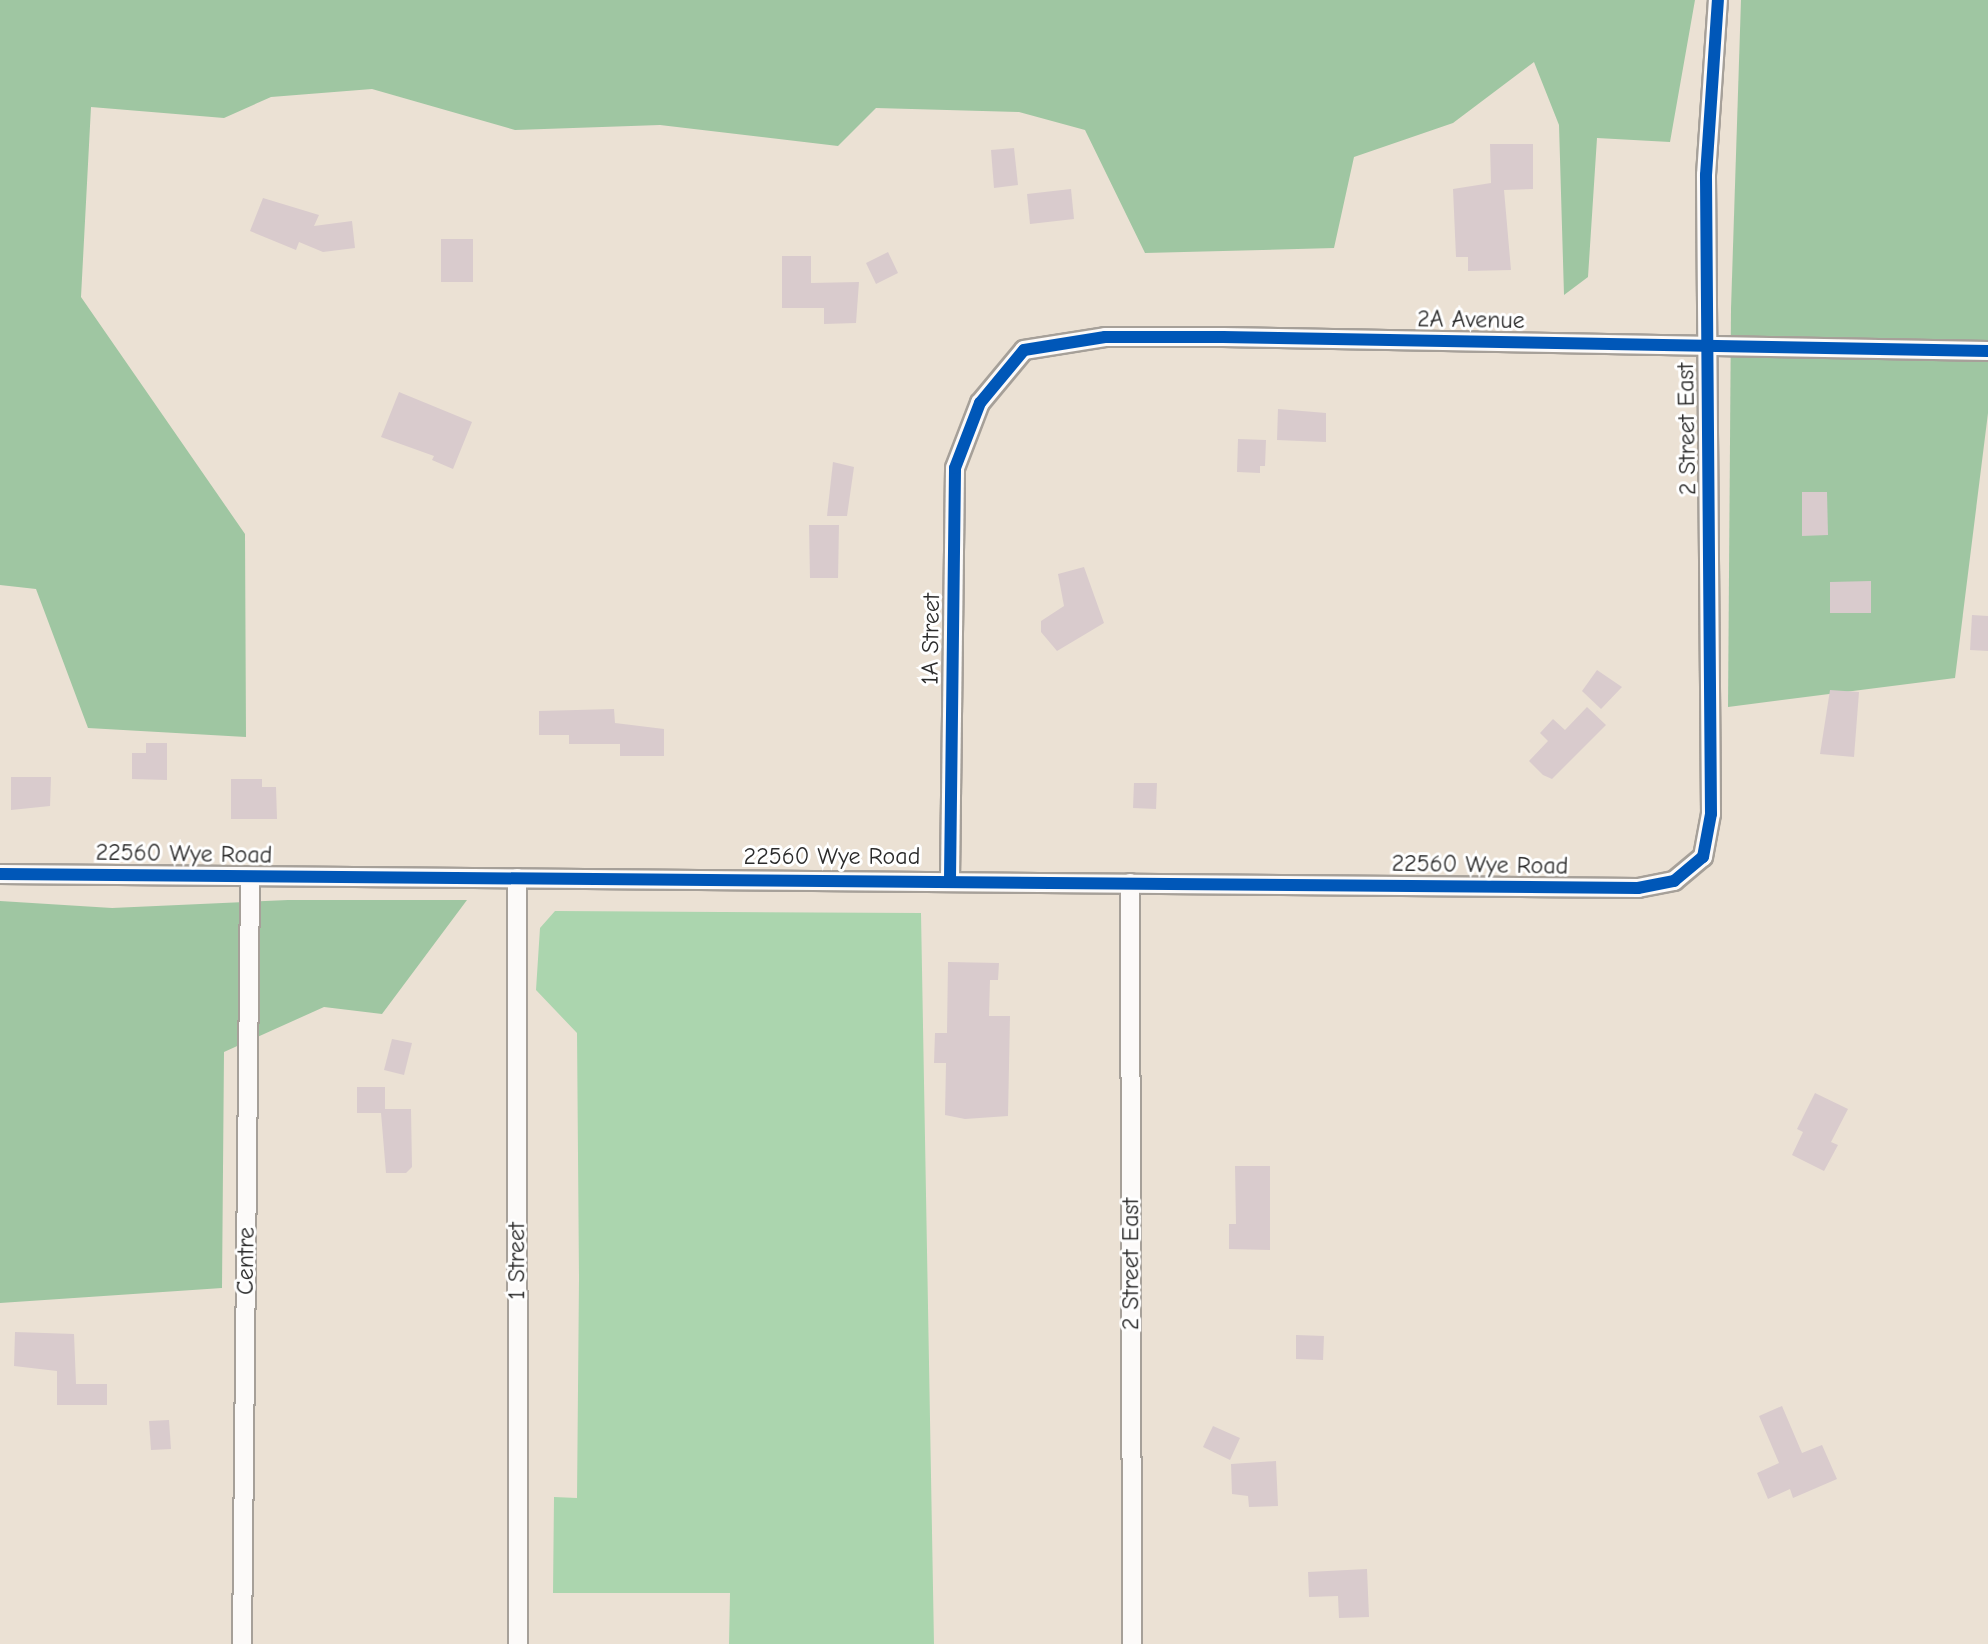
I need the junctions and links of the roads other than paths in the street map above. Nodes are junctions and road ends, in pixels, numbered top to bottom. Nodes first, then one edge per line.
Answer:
1 (1718, 0) edge
2 (1708, 347) junction
3 (1988, 351) edge
4 (980, 403) joint
5 (1703, 857) joint
6 (0, 874) edge
7 (250, 878) junction
8 (517, 878) junction
9 (950, 879) junction
10 (1130, 883) junction
11 (242, 1644) edge
12 (518, 1644) edge
13 (1132, 1644) edge

1 - 2 street, 2 Street East
2 - 3 street, 2A Avenue
2 - 4 street, 2A Avenue
2 - 5 street, 2 Street East
4 - 9 street, 1A Street
5 - 10 street, 22560 Wye Road
6 - 7 street, 22560 Wye Road
7 - 8 street, 22560 Wye Road
7 - 11 street, Centre
8 - 9 street, 22560 Wye Road
8 - 12 street, 1 Street
9 - 10 street, 22560 Wye Road
10 - 13 street, 2 Street East

